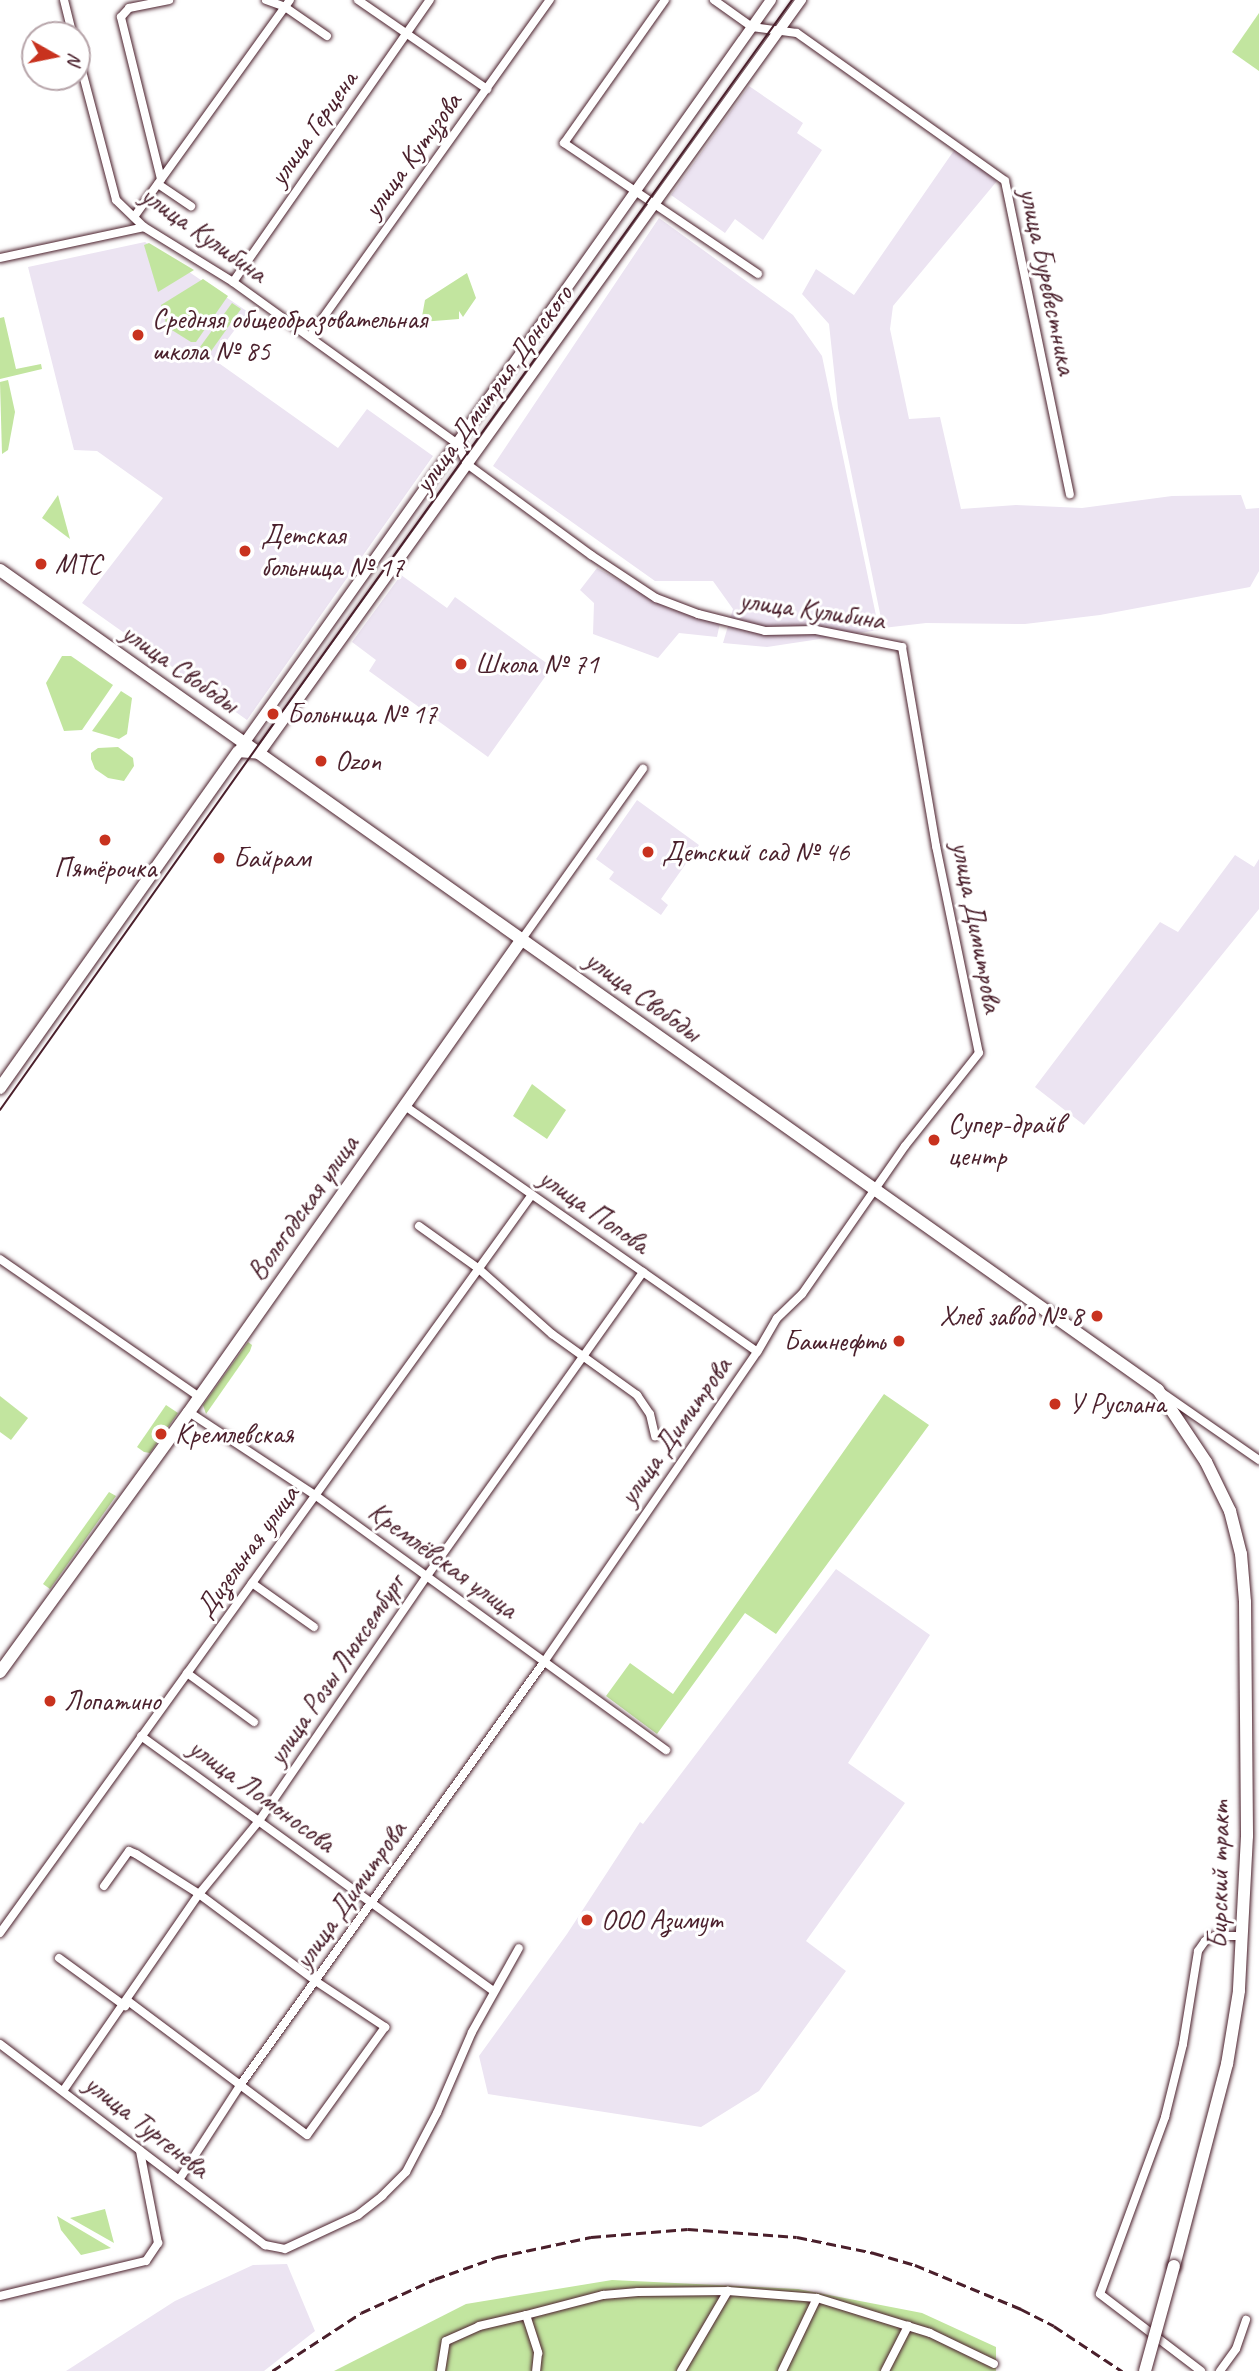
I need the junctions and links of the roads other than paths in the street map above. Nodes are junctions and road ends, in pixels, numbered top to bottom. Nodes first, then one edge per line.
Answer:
1 (64, 0) edge
2 (169, 0) edge
3 (266, 0) edge
4 (358, 0) edge
5 (430, 0) edge
6 (550, 0) edge
7 (665, 0) edge
8 (714, 0) edge
9 (771, 0) edge
10 (800, 0) edge
11 (287, 3) edge
12 (69, 21) edge
13 (752, 27) junction
14 (779, 31) junction
15 (407, 34) junction
16 (327, 36) dead end
17 (487, 89) junction
18 (87, 91) edge
19 (160, 181) junction
20 (636, 192) junction
21 (655, 203) junction
22 (191, 206) dead end
23 (134, 217) junction
24 (144, 227) junction
25 (0, 258) edge
26 (758, 274) dead end
27 (233, 282) junction
28 (310, 336) junction
29 (458, 444) junction
30 (467, 464) junction
31 (1070, 494) dead end
32 (0, 570) edge
33 (902, 647) joint
34 (241, 748) junction
35 (259, 754) junction
36 (643, 769) dead end
37 (522, 939) junction
38 (0, 1088) edge
39 (405, 1106) junction
40 (874, 1191) junction
41 (531, 1196) junction
42 (419, 1226) dead end
43 (0, 1259) edge
44 (478, 1269) junction
45 (643, 1272) junction
46 (757, 1352) junction
47 (584, 1356) junction
48 (1158, 1390) junction
49 (199, 1396) junction
50 (189, 1412) junction
51 (655, 1436) dead end
52 (1259, 1460) edge
53 (315, 1495) junction
54 (427, 1576) junction
55 (252, 1583) junction
56 (314, 1627) dead end
57 (544, 1662) junction
58 (0, 1672) edge
59 (187, 1672) junction
60 (254, 1722) dead end
61 (141, 1736) junction
62 (666, 1750) dead end
63 (260, 1821) junction
64 (104, 1886) dead end
65 (199, 1894) junction
66 (372, 1902) junction
67 (0, 1933) edge
68 (1243, 1936) junction
69 (519, 1948) dead end
70 (59, 1958) dead end
71 (317, 1982) junction
72 (493, 1991) junction
73 (126, 2003) junction
74 (2, 2048) edge
75 (242, 2084) junction
76 (63, 2091) junction
77 (140, 2151) junction
78 (179, 2180) junction
79 (728, 2291) junction
80 (0, 2296) edge
81 (817, 2298) junction
82 (527, 2315) junction
83 (1246, 2320) dead end
84 (908, 2326) junction
85 (993, 2369) edge
86 (441, 2371) edge
87 (536, 2371) edge
88 (681, 2371) edge
89 (782, 2371) edge
90 (886, 2371) edge
91 (1145, 2371) edge
92 (1201, 2371) edge
93 (1220, 2371) edge

1 - 12 street
2 - 19 street
3 - 11 street
4 - 15 street
5 - 15 street, улица Герцена
6 - 17 street, улица Кутузова
7 - 20 street
8 - 13 street
9 - 13 street, улица Дмитрия Донского
10 - 14 street, улица Дмитрия Донского
11 - 16 street
11 - 19 street
13 - 14 street, улица Буревестника
13 - 20 street, улица Дмитрия Донского
14 - 21 street, улица Дмитрия Донского
14 - 31 street, улица Буревестника
15 - 17 street
15 - 27 street, улица Герцена
17 - 28 street, улица Кутузова
18 - 23 street, улица Кулибина
19 - 22 street
19 - 23 street
20 - 21 street
20 - 29 street, улица Дмитрия Донского
21 - 26 street
21 - 30 street, улица Дмитрия Донского
23 - 24 street, улица Кулибина
24 - 25 street
24 - 27 street, улица Кулибина
27 - 28 street, улица Кулибина
28 - 29 street, улица Кулибина
29 - 30 street
29 - 34 street, улица Дмитрия Донского
30 - 33 street, улица Кулибина
30 - 35 street, улица Дмитрия Донского
32 - 34 main road, улица Свободы
33 - 40 street, улица Димитрова
34 - 35 main road, улица Свободы
34 - 38 main road
35 - 37 main road, улица Свободы
36 - 37 street, Вологодская улица
37 - 39 main road, Вологодская улица
37 - 40 main road, улица Свободы
39 - 41 street, улица Попова
39 - 49 main road, Вологодская улица
40 - 46 street, улица Димитрова
40 - 48 main road, улица Свободы
41 - 44 street, Дизельная улица
41 - 45 street, улица Попова
42 - 44 street
43 - 49 street
44 - 47 street
44 - 53 street, Дизельная улица
45 - 46 street, улица Попова
45 - 47 street, улица Розы Люксембург
46 - 57 street, улица Димитрова
47 - 51 street
47 - 54 street, улица Розы Люксембург
48 - 52 street, улица Свободы
48 - 68 main road, Бирский тракт
49 - 50 main road, Вологодская улица
50 - 53 street, Кремлёвская улица
50 - 58 main road, Вологодская улица
53 - 54 street, Кремлёвская улица
53 - 55 street, Дизельная улица
54 - 57 street, Кремлёвская улица
54 - 63 street, улица Розы Люксембург
55 - 56 street
55 - 59 street, Дизельная улица
57 - 62 street, Кремлёвская улица
57 - 66 street, улица Димитрова
59 - 60 street
59 - 61 street, Дизельная улица
61 - 63 street, улица Ломоносова
61 - 67 street, Дизельная улица
63 - 65 street, улица Розы Люксембург
63 - 66 street, улица Ломоносова
64 - 65 street
65 - 71 street
65 - 73 street, улица Розы Люксембург
66 - 71 street, улица Димитрова
66 - 72 street, улица Ломоносова
68 - 91 main road, Бирский тракт, bridge
68 - 92 street
69 - 72 street
70 - 73 street
71 - 75 street, улица Димитрова
71 - 75 street
72 - 78 street, улица Тургенева
73 - 75 street
73 - 76 street, улица Розы Люксембург
74 - 76 street, улица Тургенева
75 - 78 street, улица Димитрова
76 - 77 street, улица Тургенева
77 - 78 street, улица Тургенева
77 - 80 street
79 - 81 street
79 - 82 street
79 - 88 street
81 - 84 street
81 - 89 street
82 - 86 street
82 - 87 street
83 - 93 street
84 - 85 street
84 - 90 street

